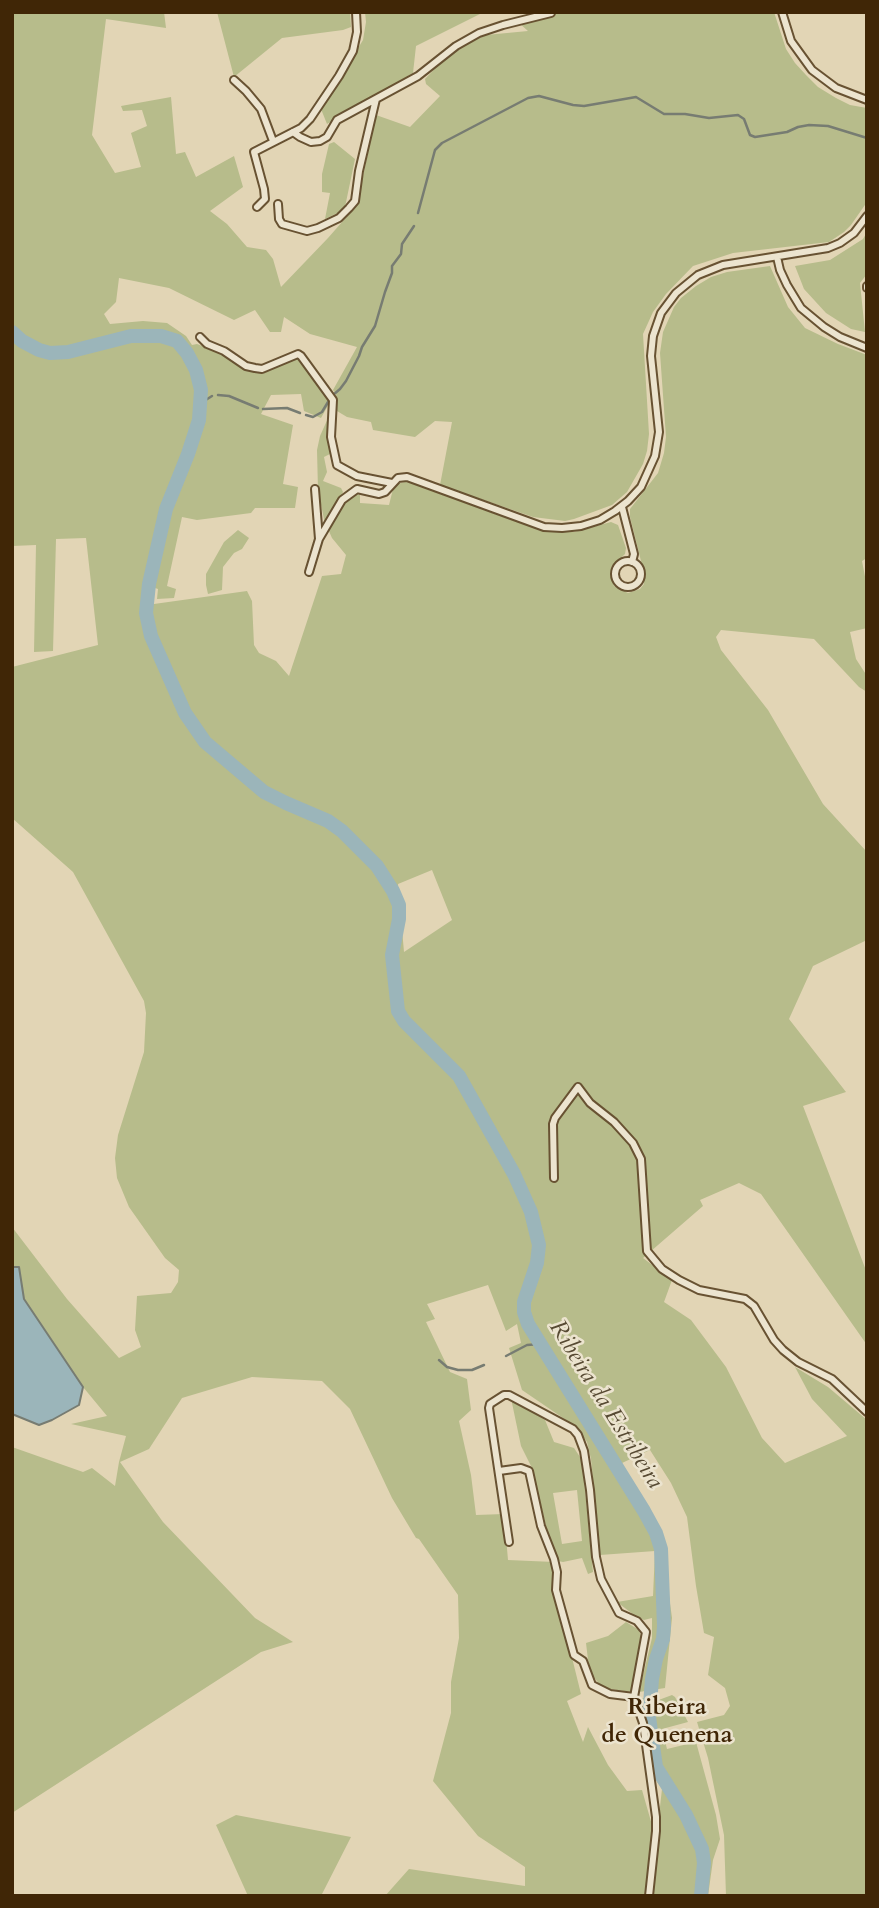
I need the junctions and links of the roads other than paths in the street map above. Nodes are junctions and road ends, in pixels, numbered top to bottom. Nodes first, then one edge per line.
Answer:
1 (356, 12) edge
2 (782, 12) edge
3 (551, 13) edge
4 (234, 80) dead end
5 (376, 99) junction
6 (867, 100) edge
7 (293, 132) junction
8 (273, 141) junction
9 (278, 204) dead end
10 (257, 207) dead end
11 (867, 216) edge
12 (777, 257) junction
13 (200, 337) dead end
14 (867, 348) edge
15 (392, 483) junction
16 (315, 489) dead end
17 (622, 507) junction
18 (319, 539) junction
19 (632, 562) junction
20 (309, 572) dead end
21 (554, 1178) dead end
22 (867, 1412) edge
23 (499, 1471) junction
24 (509, 1542) dead end
25 (635, 1697) junction
26 (649, 1896) edge

1 - 7 street
2 - 6 street
3 - 5 street
4 - 8 street
5 - 7 street
5 - 9 street
7 - 8 street
8 - 10 street
11 - 12 street
12 - 14 street
12 - 17 street
13 - 15 street
15 - 17 street
15 - 18 street
16 - 18 street
17 - 19 street
18 - 20 street
19 - 19 street
21 - 22 street
23 - 24 street
23 - 25 street
23 - 25 street
25 - 26 street

